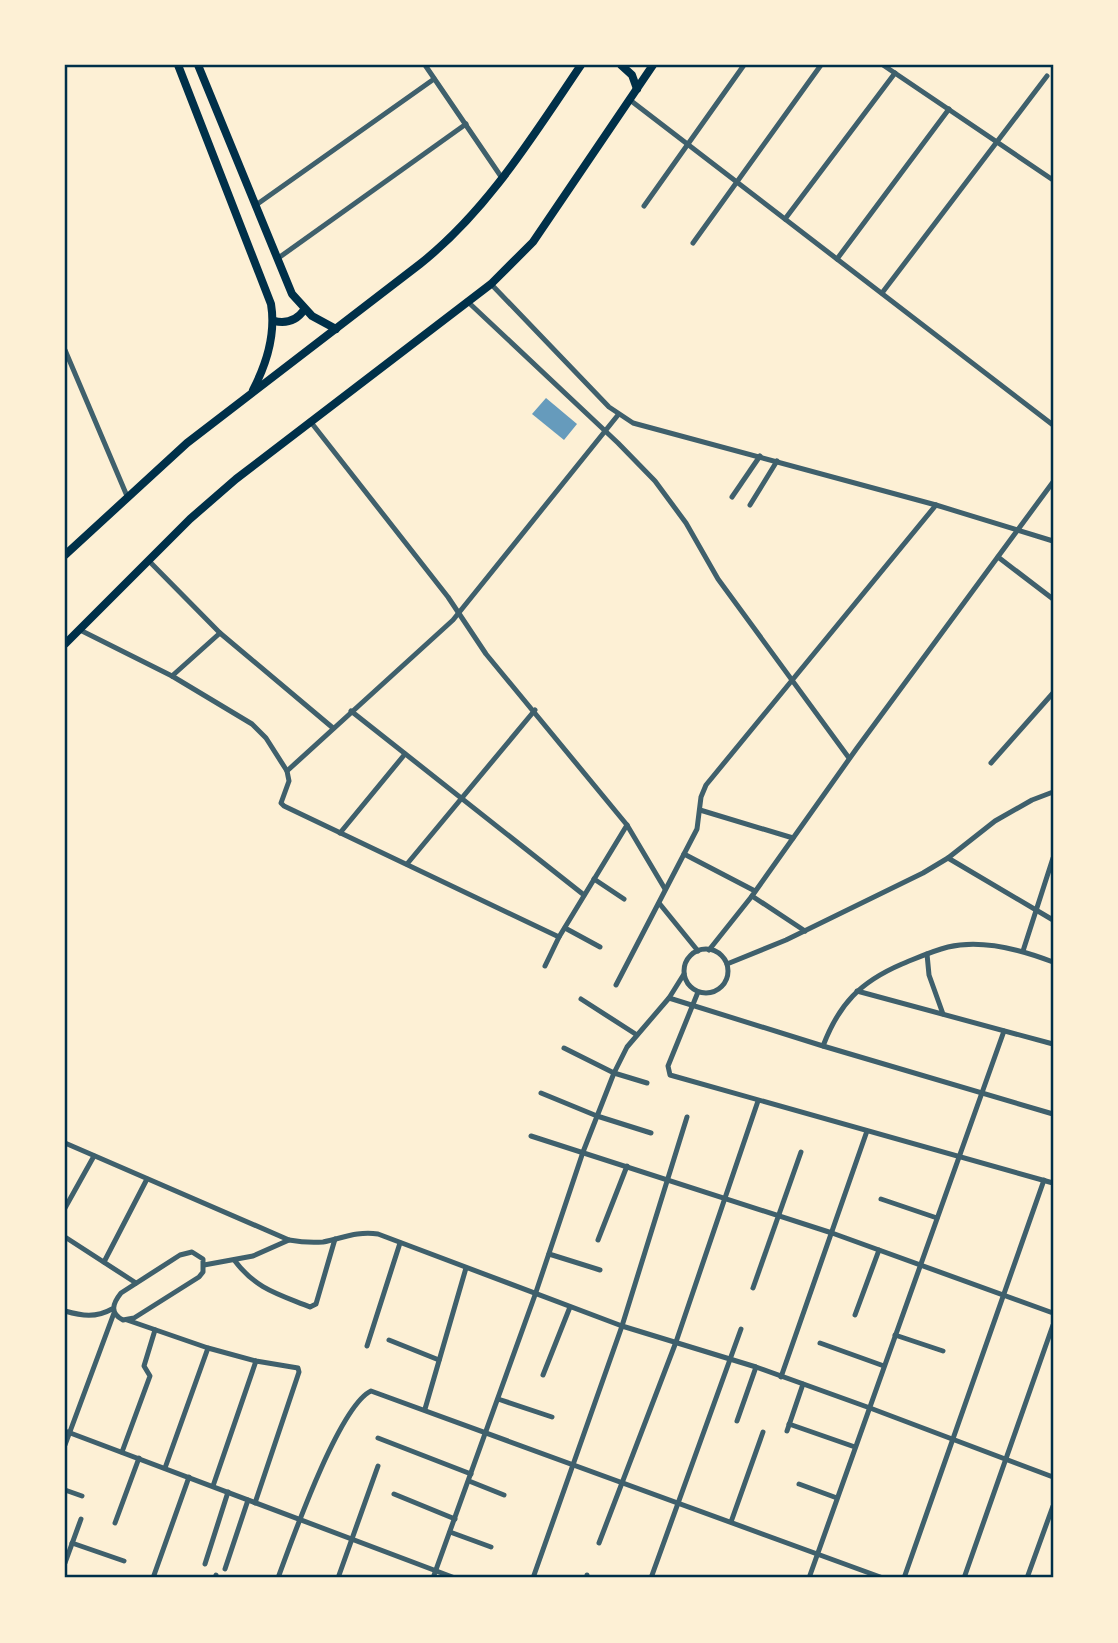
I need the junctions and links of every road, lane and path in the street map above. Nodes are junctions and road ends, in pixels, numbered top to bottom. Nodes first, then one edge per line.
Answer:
1 (178, 65) edge
2 (198, 65) edge
3 (425, 65) edge
4 (621, 65) edge
5 (653, 65) edge
6 (744, 65) edge
7 (821, 65) edge
8 (883, 65) edge
9 (581, 66) edge
10 (895, 73) junction
11 (1047, 76) dead end
12 (435, 79) junction
13 (637, 89) junction
14 (630, 100) junction
15 (949, 109) junction
16 (466, 124) junction
17 (997, 142) junction
18 (688, 144) junction
19 (502, 178) junction
20 (1053, 180) edge
21 (737, 182) junction
22 (256, 205) junction
23 (644, 206) dead end
24 (785, 219) junction
25 (693, 243) dead end
26 (277, 258) junction
27 (837, 259) junction
28 (491, 284) junction
29 (882, 293) junction
30 (467, 301) junction
31 (304, 310) junction
32 (274, 321) junction
33 (336, 329) junction
34 (65, 350) edge
35 (251, 393) junction
36 (618, 415) junction
37 (310, 421) junction
38 (1053, 425) edge
39 (605, 430) junction
40 (760, 456) junction
41 (777, 461) junction
42 (1053, 482) edge
43 (127, 496) junction
44 (732, 497) dead end
45 (750, 505) dead end
46 (936, 505) junction
47 (1018, 531) junction
48 (1053, 541) edge
49 (65, 555) edge
50 (998, 557) junction
51 (149, 561) junction
52 (1053, 599) edge
53 (459, 613) junction
54 (80, 629) junction
55 (220, 634) junction
56 (65, 645) edge
57 (172, 676) junction
58 (793, 679) junction
59 (1053, 692) edge
60 (534, 710) junction
61 (351, 711) junction
62 (333, 728) junction
63 (405, 754) junction
64 (849, 758) junction
65 (991, 763) dead end
66 (287, 771) junction
67 (1053, 792) edge
68 (461, 798) junction
69 (700, 810) junction
70 (627, 825) junction
71 (340, 833) junction
72 (793, 838) junction
73 (684, 854) junction
74 (948, 858) junction
75 (1053, 858) edge
76 (407, 864) junction
77 (594, 879) junction
78 (665, 889) junction
79 (753, 893) junction
80 (584, 895) junction
81 (624, 899) dead end
82 (659, 902) junction
83 (1035, 911) junction
84 (1053, 920) edge
85 (565, 928) junction
86 (805, 931) junction
87 (559, 937) junction
88 (600, 947) dead end
89 (709, 950) junction
90 (698, 951) junction
91 (1023, 951) junction
92 (927, 954) junction
93 (1053, 962) edge
94 (727, 964) junction
95 (545, 966) dead end
96 (684, 974) junction
97 (616, 985) dead end
98 (857, 991) junction
99 (698, 992) junction
100 (669, 998) junction
101 (581, 999) dead end
102 (692, 1006) junction
103 (943, 1015) junction
104 (1003, 1031) junction
105 (636, 1035) junction
106 (1053, 1044) edge
107 (823, 1046) junction
108 (564, 1048) dead end
109 (614, 1073) junction
110 (647, 1083) dead end
111 (541, 1093) dead end
112 (980, 1093) junction
113 (758, 1101) junction
114 (1053, 1114) edge
115 (597, 1116) junction
116 (688, 1117) dead end
117 (867, 1131) junction
118 (650, 1133) dead end
119 (531, 1136) dead end
120 (65, 1143) edge
121 (583, 1152) junction
122 (801, 1152) dead end
123 (94, 1156) junction
124 (958, 1156) junction
125 (627, 1166) junction
126 (147, 1179) junction
127 (669, 1179) junction
128 (1044, 1180) junction
129 (1053, 1183) edge
130 (726, 1198) junction
131 (881, 1199) dead end
132 (65, 1208) edge
133 (779, 1215) junction
134 (937, 1219) junction
135 (832, 1233) junction
136 (65, 1237) edge
137 (335, 1239) junction
138 (289, 1240) junction
139 (598, 1240) dead end
140 (400, 1243) junction
141 (879, 1250) junction
142 (549, 1254) junction
143 (235, 1261) junction
144 (104, 1262) junction
145 (920, 1264) junction
146 (204, 1265) junction
147 (466, 1268) junction
148 (600, 1270) dead end
149 (136, 1283) junction
150 (753, 1289) dead end
151 (1004, 1294) junction
152 (535, 1295) junction
153 (570, 1307) junction
154 (65, 1311) edge
155 (113, 1311) junction
156 (1053, 1313) edge
157 (855, 1315) dead end
158 (127, 1320) junction
159 (1053, 1325) edge
160 (622, 1326) junction
161 (741, 1329) dead end
162 (155, 1330) junction
163 (895, 1335) junction
164 (389, 1340) dead end
165 (676, 1342) junction
166 (820, 1343) dead end
167 (367, 1346) dead end
168 (208, 1348) junction
169 (943, 1351) dead end
170 (730, 1359) junction
171 (439, 1360) junction
172 (256, 1361) junction
173 (884, 1366) junction
174 (756, 1367) junction
175 (543, 1375) dead end
176 (781, 1377) junction
177 (803, 1384) junction
178 (498, 1399) junction
179 (870, 1408) junction
180 (425, 1409) junction
181 (552, 1417) dead end
182 (737, 1421) dead end
183 (67, 1432) edge
184 (487, 1432) junction
185 (763, 1432) dead end
186 (378, 1438) dead end
187 (953, 1439) junction
188 (65, 1445) edge
189 (855, 1447) junction
190 (122, 1452) junction
191 (139, 1458) junction
192 (1006, 1460) junction
193 (574, 1465) junction
194 (377, 1466) dead end
195 (165, 1468) junction
196 (189, 1477) junction
197 (1053, 1477) edge
198 (470, 1478) junction
199 (623, 1482) junction
200 (799, 1484) dead end
201 (213, 1486) junction
202 (65, 1490) edge
203 (228, 1492) junction
204 (394, 1494) dead end
205 (504, 1495) dead end
206 (82, 1496) dead end
207 (837, 1497) junction
208 (248, 1500) junction
209 (256, 1503) junction
210 (678, 1503) junction
211 (1053, 1506) edge
212 (80, 1519) dead end
213 (455, 1519) junction
214 (300, 1520) junction
215 (731, 1522) junction
216 (115, 1523) dead end
217 (450, 1532) junction
218 (353, 1539) junction
219 (72, 1543) junction
220 (599, 1543) dead end
221 (491, 1547) dead end
222 (817, 1554) junction
223 (124, 1561) dead end
224 (65, 1563) edge
225 (205, 1564) dead end
226 (225, 1569) dead end
227 (436, 1571) junction
228 (153, 1578) edge
229 (278, 1578) edge
230 (338, 1578) edge
231 (433, 1578) edge
232 (455, 1578) edge
233 (533, 1578) edge
234 (651, 1578) edge
235 (809, 1578) edge
236 (884, 1578) edge
237 (904, 1578) edge
238 (964, 1578) edge
239 (1027, 1578) edge

1 - 32 main road
2 - 22 main road
3 - 12 street
4 - 13 main road
5 - 13 main road
6 - 18 street
7 - 21 street
8 - 10 street
9 - 19 main road
10 - 15 street
10 - 24 street
11 - 17 street
12 - 16 street
12 - 22 street
13 - 14 main road
14 - 18 street
14 - 28 main road
15 - 17 street
15 - 27 street
16 - 19 street
16 - 26 street
17 - 20 street
17 - 29 street
18 - 21 street
18 - 23 street
19 - 33 main road
21 - 24 street
21 - 25 street
22 - 26 main road
24 - 27 street
26 - 31 main road
27 - 29 street
28 - 30 main road
28 - 36 street
29 - 38 street
30 - 37 main road
30 - 39 street
31 - 32 main road
31 - 33 main road
32 - 35 main road
33 - 35 main road
34 - 43 street
35 - 43 main road
36 - 39 street
36 - 40 street
37 - 51 main road
37 - 53 street
39 - 53 street
39 - 58 street
40 - 41 street
40 - 44 street
41 - 45 street
41 - 46 street
42 - 47 street
43 - 49 main road
46 - 47 street
46 - 58 street
47 - 48 street
47 - 50 street
50 - 52 street
50 - 64 street
51 - 54 main road
51 - 55 street
53 - 60 street
53 - 61 street
54 - 56 main road
54 - 57 street
55 - 57 street
55 - 62 street
57 - 66 street
58 - 64 street
58 - 69 street
59 - 65 street
60 - 68 street
60 - 70 street
61 - 62 street
61 - 63 street
62 - 66 street
63 - 68 street
63 - 71 street
64 - 72 street
66 - 71 street
67 - 74 street
68 - 76 street
68 - 80 street
69 - 72 street
69 - 73 street
70 - 77 street
70 - 78 street
71 - 76 street
72 - 79 street
73 - 78 street
73 - 79 street
74 - 83 street
74 - 86 street
75 - 83 street
76 - 87 street
77 - 80 street
77 - 81 street
78 - 82 street
79 - 86 street
79 - 89 street
80 - 85 street
82 - 90 street
82 - 97 street
83 - 84 street
83 - 91 street
85 - 87 street
85 - 88 street
86 - 94 street
87 - 95 street
89 - 90 street
89 - 94 street
90 - 96 street
91 - 92 street
91 - 93 street
92 - 98 street
92 - 103 street
94 - 99 street
96 - 99 street
96 - 100 street
98 - 103 street
98 - 107 street
99 - 102 street
100 - 102 street
100 - 105 street
101 - 105 street
102 - 107 street
102 - 113 street
103 - 104 street
104 - 106 street
104 - 112 street
105 - 109 street
107 - 112 street
108 - 109 street
109 - 110 street
109 - 115 street
111 - 115 street
112 - 114 street
112 - 124 street
113 - 117 street
113 - 130 street
115 - 118 street
115 - 121 street
116 - 127 street
117 - 124 street
117 - 135 street
119 - 121 street
120 - 123 street
121 - 125 street
121 - 142 street
122 - 133 street
123 - 126 street
123 - 132 street
124 - 128 street
124 - 134 street
125 - 127 street
125 - 139 street
126 - 138 street
126 - 144 street
127 - 130 street
127 - 160 street
128 - 129 street
128 - 151 street
130 - 133 street
130 - 165 street
131 - 134 street
133 - 135 street
133 - 150 street
134 - 145 street
135 - 141 street
135 - 176 street
136 - 144 street
137 - 138 street
137 - 140 street
137 - 143 street
138 - 143 street
140 - 147 street
140 - 167 street
141 - 145 street
141 - 157 street
142 - 148 street
142 - 152 street
143 - 146 street
144 - 149 street
145 - 151 street
145 - 163 street
146 - 149 street
146 - 158 street
147 - 152 street
147 - 171 street
149 - 155 street
151 - 156 street
151 - 187 street
152 - 153 street
152 - 178 street
153 - 160 street
153 - 175 street
154 - 155 street
155 - 158 street
155 - 183 street
158 - 162 street
159 - 192 street
160 - 165 street
160 - 193 street
161 - 170 street
162 - 168 street
162 - 190 street
163 - 169 street
163 - 173 street
164 - 171 street
165 - 170 street
165 - 199 street
166 - 173 street
168 - 172 street
168 - 195 street
170 - 174 street
170 - 210 street
171 - 180 street
172 - 201 street
172 - 209 street
173 - 179 street
174 - 176 street
174 - 182 street
176 - 177 street
177 - 179 street
177 - 189 street
178 - 181 street
178 - 184 street
179 - 187 street
179 - 189 street
180 - 184 street
180 - 214 street
183 - 188 street
183 - 190 street
184 - 193 street
184 - 198 street
185 - 215 street
186 - 198 street
187 - 192 street
187 - 237 street
189 - 207 street
190 - 191 street
191 - 195 street
191 - 216 street
192 - 197 street
192 - 238 street
193 - 199 street
193 - 233 street
194 - 218 street
195 - 196 street
196 - 201 street
196 - 228 street
198 - 205 street
198 - 213 street
199 - 210 street
199 - 220 street
200 - 207 street
201 - 203 street
202 - 206 street
203 - 208 street
203 - 225 street
204 - 213 street
207 - 222 street
208 - 209 street
208 - 226 street
209 - 214 street
210 - 215 street
210 - 234 street
211 - 239 street
212 - 219 street
213 - 217 street
214 - 218 street
214 - 229 street
215 - 222 street
217 - 221 street
217 - 227 street
218 - 227 street
218 - 230 street
219 - 223 street
219 - 224 street
222 - 235 street
222 - 236 street
227 - 231 street
227 - 232 street

